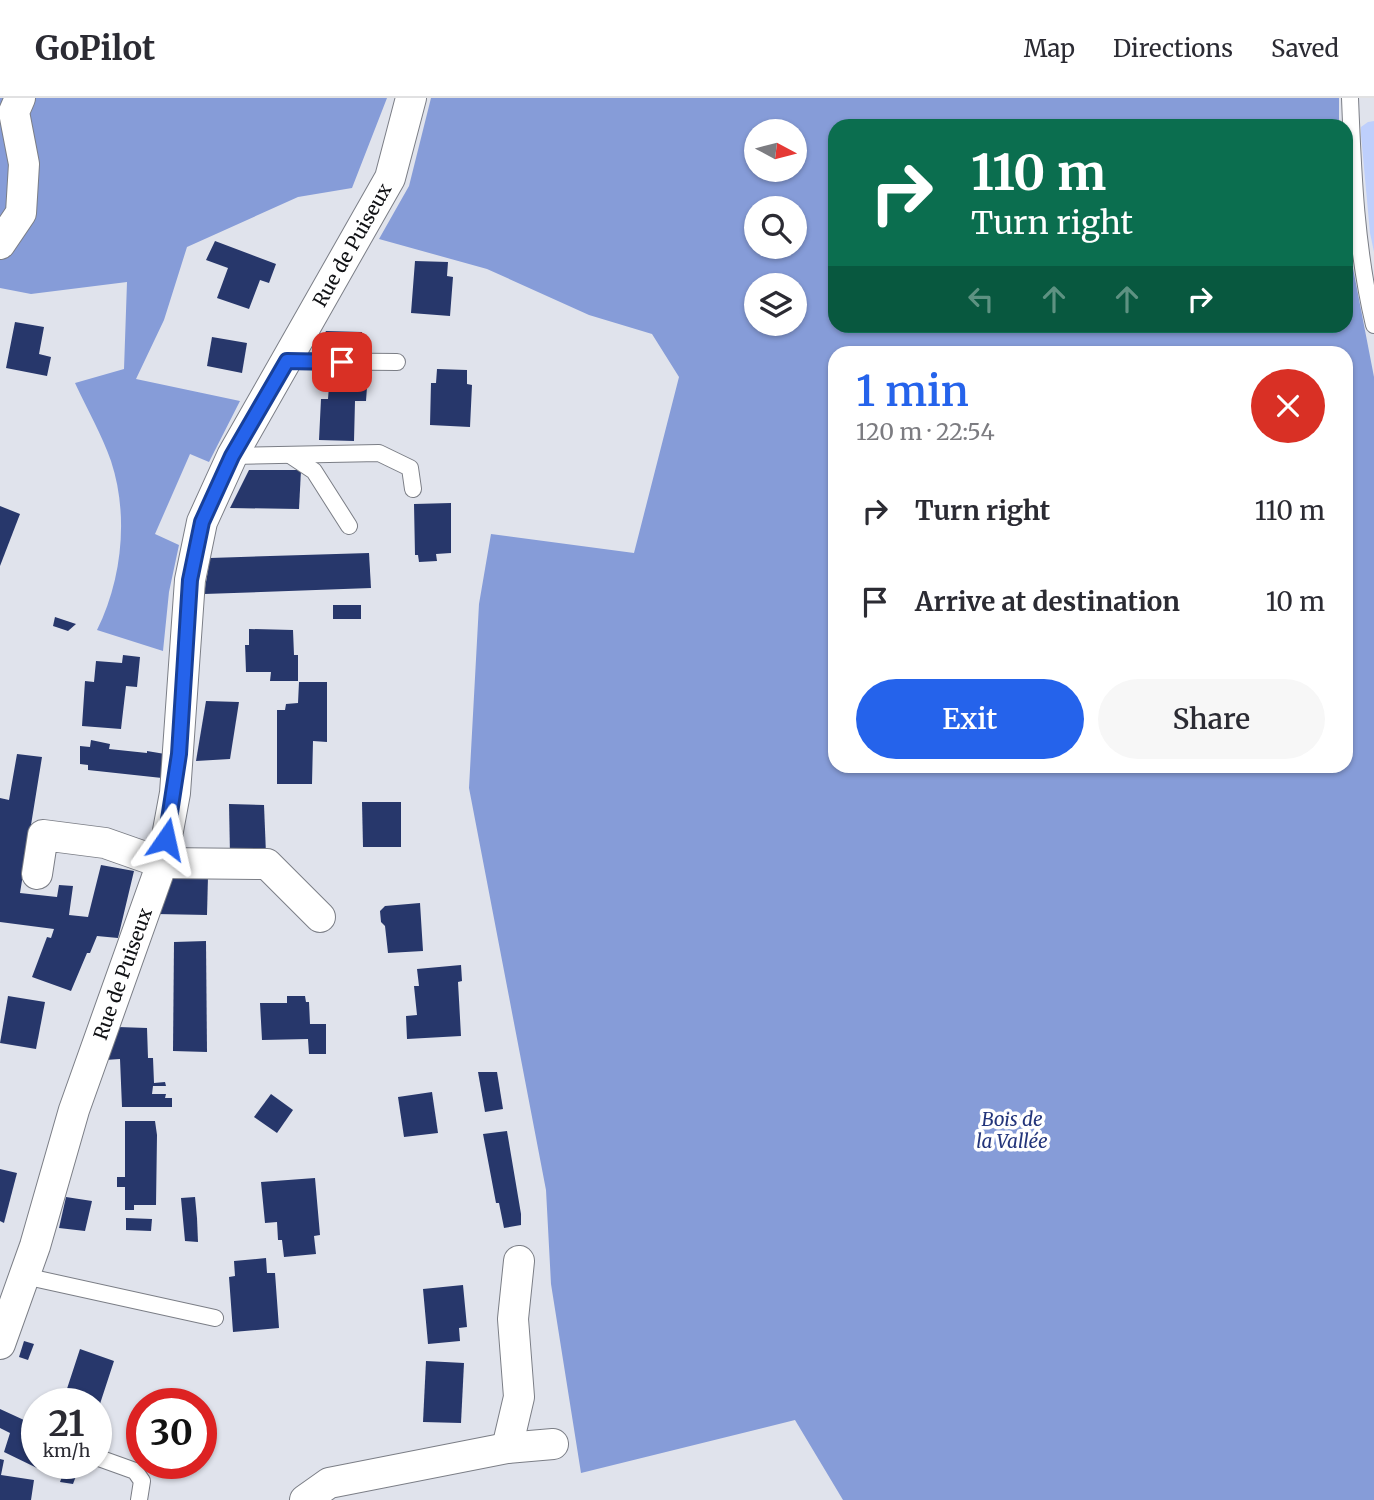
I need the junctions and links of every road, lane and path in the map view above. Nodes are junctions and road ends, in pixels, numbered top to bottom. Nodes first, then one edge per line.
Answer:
1 (20, 98) edge
2 (411, 98) edge
3 (1350, 98) edge
4 (1351, 119) edge
5 (1353, 187) edge
6 (0, 244) edge
7 (1374, 325) edge
8 (287, 361) junction
9 (397, 362) dead end
10 (290, 455) junction
11 (232, 456) junction
12 (413, 489) dead end
13 (349, 526) dead end
14 (162, 863) junction
15 (37, 874) dead end
16 (320, 917) dead end
17 (519, 1261) dead end
18 (13, 1292) edge
19 (215, 1318) dead end
20 (0, 1344) edge
21 (553, 1444) dead end
22 (507, 1448) junction
23 (112, 1463) edge
24 (139, 1500) edge
25 (305, 1500) edge

1 - 6 street
2 - 8 street, Rue de Puiseux
3 - 4 lane
5 - 7 lane
8 - 9 lane
8 - 11 street, Rue de Puiseux
10 - 11 lane
10 - 12 lane
10 - 13 lane
11 - 14 street, Rue de Puiseux
14 - 15 street
14 - 16 street
14 - 18 street, Rue de Puiseux
17 - 22 street
18 - 19 lane
18 - 20 street, Rue de Puiseux
21 - 22 street
22 - 25 street
23 - 24 lane

